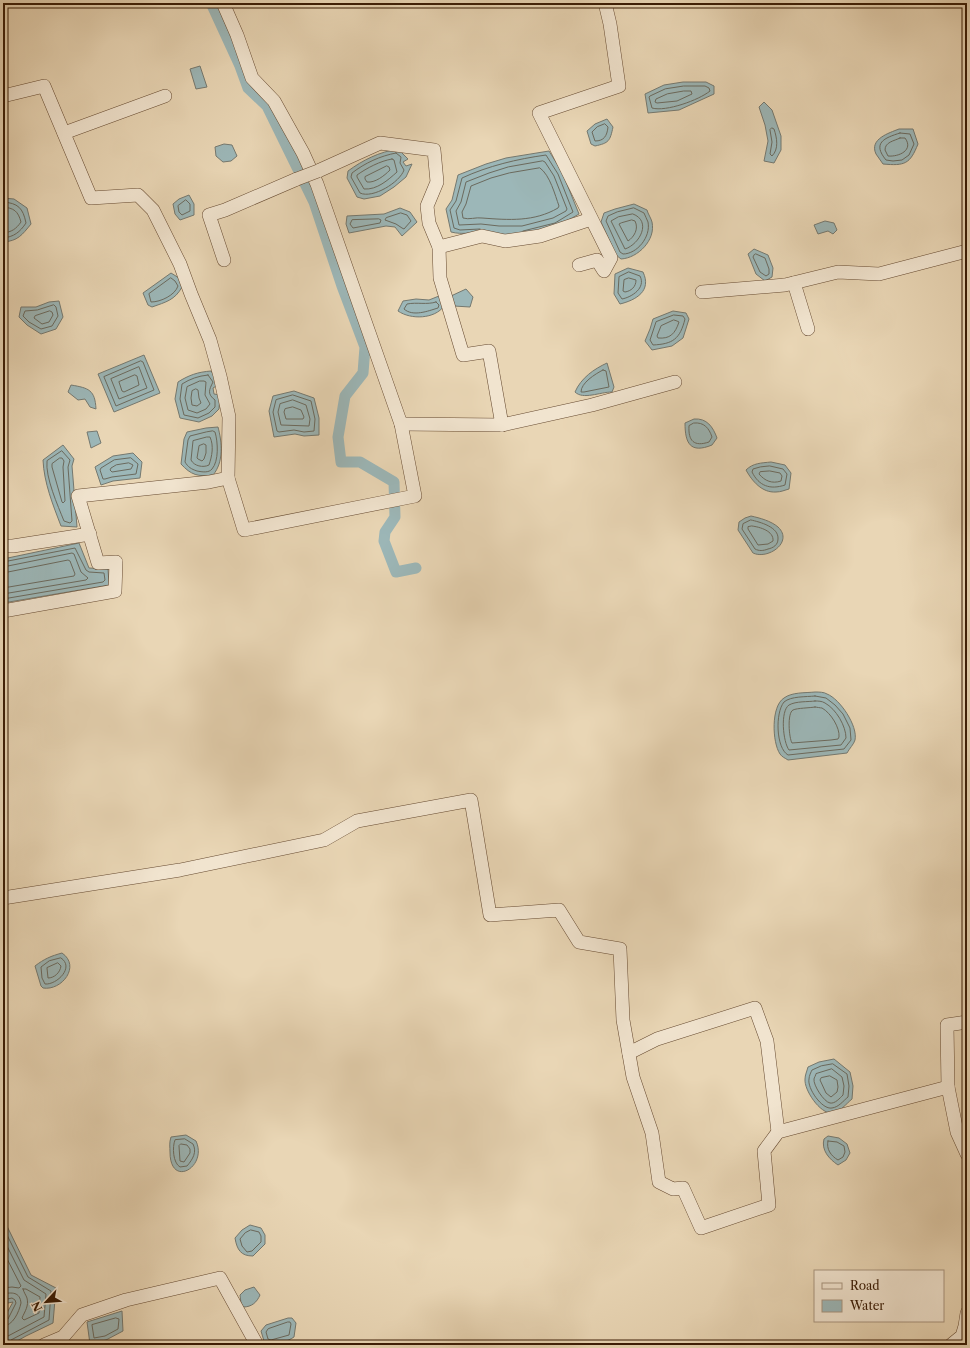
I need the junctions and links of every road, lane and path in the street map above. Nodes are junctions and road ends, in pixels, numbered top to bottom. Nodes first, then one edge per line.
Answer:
1 (223, 3) edge
2 (605, 3) edge
3 (3, 96) edge
4 (165, 96) dead end
5 (64, 133) junction
6 (591, 219) junction
7 (440, 247) junction
8 (967, 251) edge
9 (224, 260) dead end
10 (579, 265) dead end
11 (794, 283) junction
12 (702, 292) dead end
13 (808, 330) dead end
14 (675, 382) dead end
15 (401, 424) junction
16 (502, 425) junction
17 (228, 478) junction
18 (90, 534) junction
19 (3, 546) edge
20 (3, 611) edge
21 (3, 898) edge
22 (967, 1022) edge
23 (629, 1053) junction
24 (948, 1087) junction
25 (778, 1132) junction
26 (967, 1154) edge
27 (967, 1313) edge
28 (44, 1345) edge
29 (257, 1345) edge
30 (952, 1345) edge

1 - 15 street
2 - 6 street
3 - 5 street
4 - 5 street
5 - 17 street
6 - 7 street
6 - 10 street
7 - 9 street, bridge
7 - 16 street
8 - 11 street
11 - 12 street
11 - 13 street
14 - 16 street
15 - 16 street
15 - 17 street
17 - 18 street
18 - 19 street
18 - 20 street
21 - 23 street
22 - 24 street
23 - 25 street
23 - 25 street
24 - 25 street
24 - 26 street
27 - 30 street
28 - 29 street

